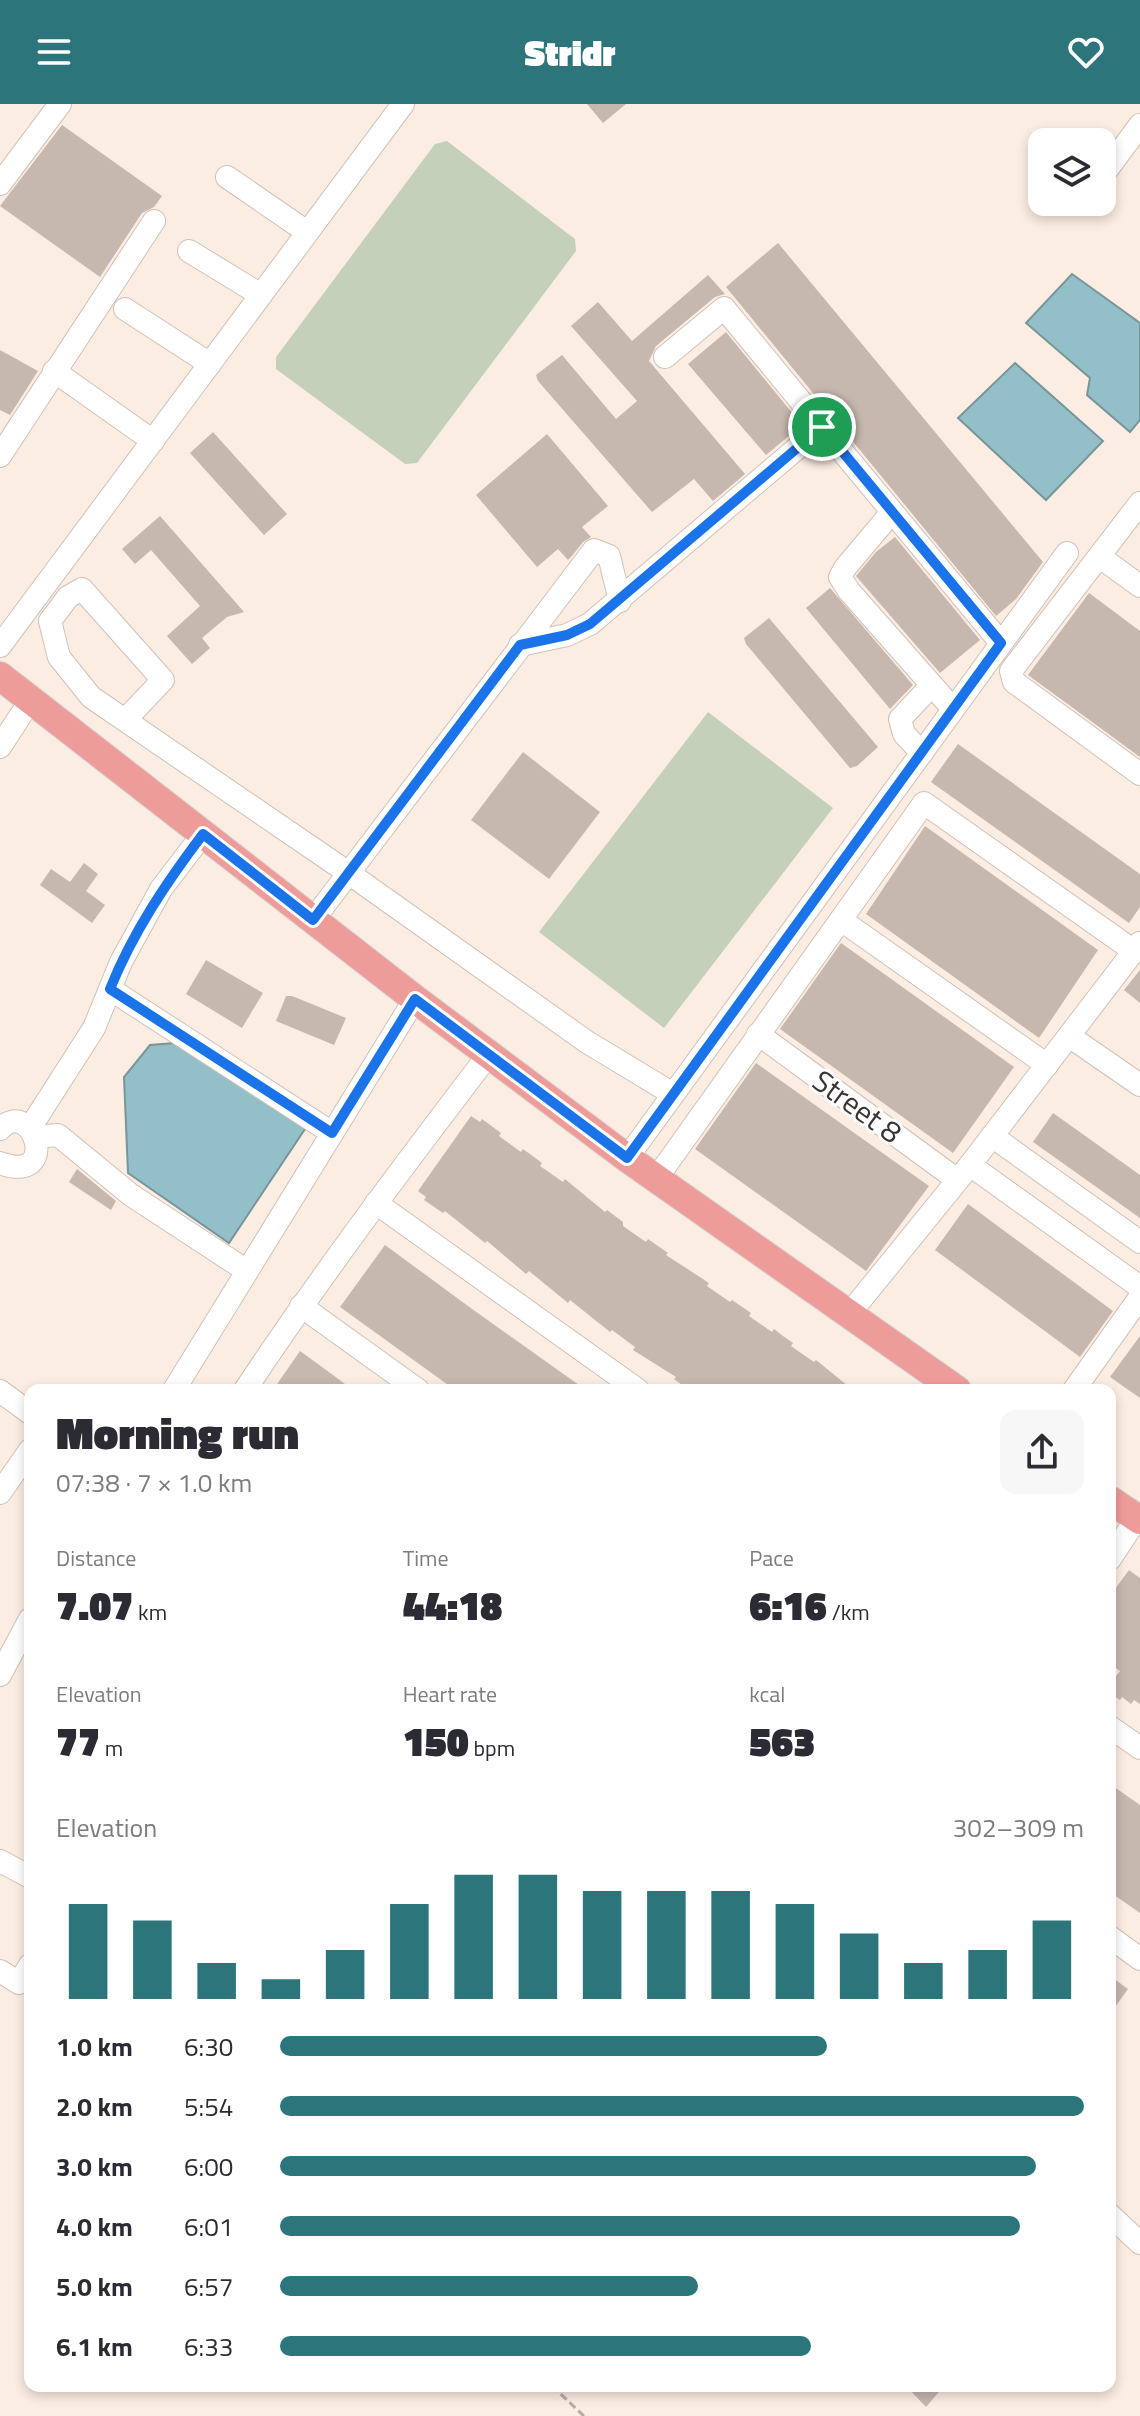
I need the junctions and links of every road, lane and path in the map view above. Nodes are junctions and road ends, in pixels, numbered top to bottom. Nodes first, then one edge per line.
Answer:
1 (60, 104) edge
2 (403, 104) edge
3 (1140, 125) edge
4 (1116, 157) edge
5 (4, 170) edge
6 (227, 177) dead end
7 (154, 221) dead end
8 (307, 232) junction
9 (189, 251) dead end
10 (261, 295) junction
11 (125, 309) dead end
12 (665, 357) dead end
13 (210, 364) junction
14 (54, 371) junction
15 (822, 427) junction
16 (153, 441) junction
17 (0, 456) edge
18 (1140, 503) edge
19 (892, 512) junction
20 (1132, 530) edge
21 (1067, 553) dead end
22 (1100, 557) junction
23 (1140, 586) edge
24 (620, 601) junction
25 (1001, 643) junction
26 (520, 645) junction
27 (0, 646) edge
28 (0, 676) edge
29 (932, 685) junction
30 (30, 701) junction
31 (953, 709) junction
32 (125, 720) junction
33 (0, 747) edge
34 (922, 753) junction
35 (1140, 774) edge
36 (203, 834) junction
37 (350, 874) junction
38 (313, 920) junction
39 (841, 920) junction
40 (1137, 947) edge
41 (110, 989) junction
42 (415, 999) junction
43 (758, 1034) junction
44 (1069, 1036) junction
45 (489, 1054) junction
46 (1047, 1065) junction
47 (1140, 1085) edge
48 (673, 1094) junction
49 (2, 1124) edge
50 (33, 1132) junction
51 (332, 1133) junction
52 (992, 1136) junction
53 (627, 1158) junction
54 (0, 1163) edge
55 (963, 1172) junction
56 (656, 1179) junction
57 (376, 1203) junction
58 (1140, 1242) edge
59 (247, 1271) junction
60 (1140, 1287) edge
61 (1140, 1297) edge
62 (301, 1306) junction
63 (850, 1313) junction
64 (178, 1384) edge
65 (249, 1384) edge
66 (410, 1384) edge
67 (630, 1384) edge
68 (949, 1384) edge
69 (1078, 1384) edge
70 (0, 1391) edge
71 (24, 1409) edge
72 (24, 1459) edge
73 (0, 1493) edge
74 (1123, 1512) edge
75 (1116, 1537) edge
76 (24, 1630) edge
77 (0, 1675) edge
78 (1116, 1731) edge
79 (1140, 1748) edge
80 (0, 1861) edge
81 (24, 1874) edge
82 (1116, 1941) edge
83 (1140, 1959) edge
84 (0, 1971) edge
85 (24, 1975) edge
86 (1116, 2221) edge
87 (1140, 2243) edge
88 (558, 2392) edge
89 (584, 2416) edge

1 - 5 street
2 - 8 street
3 - 4 street
6 - 8 street
7 - 14 street
8 - 10 street
9 - 10 street
10 - 13 street
11 - 13 street
12 - 15 street
13 - 16 street
14 - 16 street
14 - 17 street
15 - 19 street
15 - 24 street
16 - 27 street
18 - 20 street
19 - 25 street
19 - 29 street
20 - 22 street
21 - 25 street
22 - 23 street
22 - 35 street
24 - 26 street
24 - 26 street
25 - 31 street
26 - 37 street
28 - 30 main road
29 - 31 street
29 - 34 street
30 - 33 street
30 - 36 main road
31 - 34 street
32 - 32 street
32 - 37 street
34 - 48 street
36 - 38 main road
36 - 41 street
37 - 38 street
37 - 48 street
38 - 42 main road
39 - 40 street
39 - 43 street
39 - 46 street
40 - 44 street
41 - 50 street
41 - 51 street
42 - 45 main road
42 - 51 street
43 - 55 street, Street 8
43 - 56 street
44 - 46 street
44 - 47 street
45 - 53 main road
45 - 57 street
46 - 52 street
48 - 53 street
49 - 50 street
50 - 54 street
50 - 59 street
51 - 59 street
52 - 55 street
52 - 58 street
53 - 56 main road
55 - 60 street, Street 8
55 - 63 street
56 - 63 main road
57 - 62 street
57 - 67 street
59 - 64 street
61 - 69 street
62 - 65 street
62 - 66 street
63 - 68 main road
70 - 71 street
72 - 73 street
74 - 75 street
76 - 77 street
78 - 79 street
80 - 81 street
82 - 83 street
84 - 85 street
86 - 87 street
88 - 89 path

